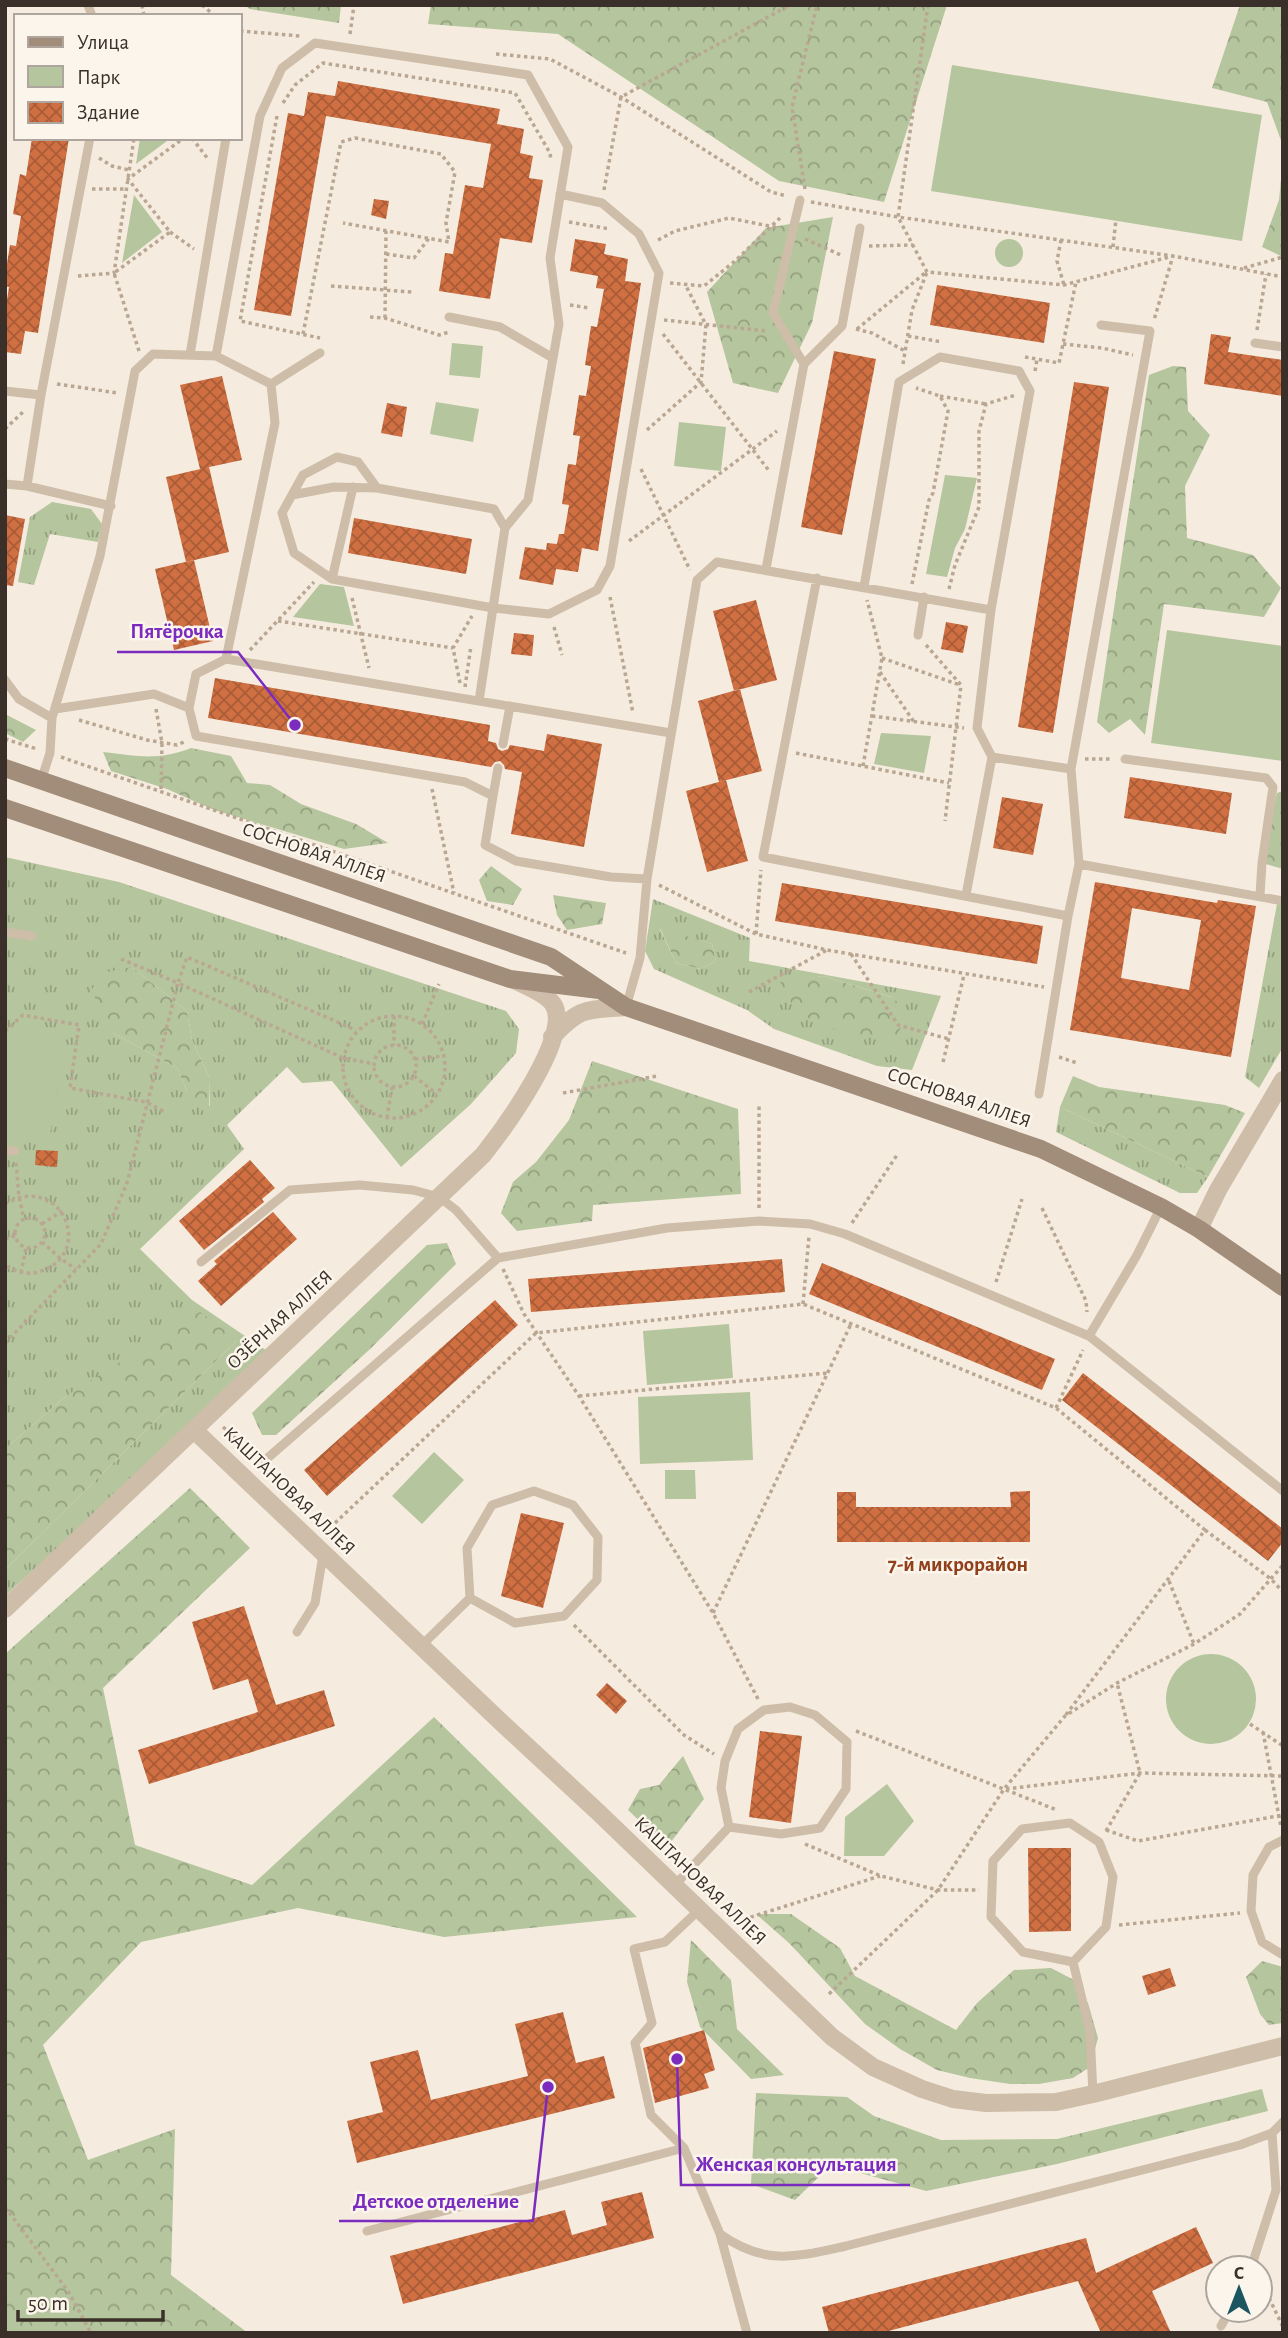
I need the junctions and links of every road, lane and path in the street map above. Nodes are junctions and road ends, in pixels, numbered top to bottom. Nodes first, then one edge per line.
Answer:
1 (354, 5) edge
2 (790, 5) edge
3 (817, 5) edge
4 (928, 5) edge
5 (242, 31) edge
6 (308, 37) dead end
7 (347, 49) junction
8 (496, 54) dead end
9 (621, 97) junction
10 (90, 140) edge
11 (134, 140) edge
12 (181, 140) edge
13 (193, 140) edge
14 (226, 140) edge
15 (552, 165) dead end
16 (113, 166) dead end
17 (222, 166) junction
18 (130, 170) junction
19 (128, 179) junction
20 (107, 187) dead end
21 (127, 189) junction
22 (560, 194) junction
23 (800, 200) joint
24 (602, 203) junction
25 (797, 210) junction
26 (898, 217) junction
27 (1116, 219) dead end
28 (567, 222) dead end
29 (342, 223) dead end
30 (773, 225) junction
31 (860, 228) dead end
32 (386, 230) junction
33 (170, 232) junction
34 (792, 233) junction
35 (639, 234) junction
36 (429, 238) junction
37 (1061, 240) junction
38 (913, 245) junction
39 (857, 246) junction
40 (646, 247) junction
41 (1113, 247) junction
42 (386, 254) junction
43 (1173, 256) junction
44 (1283, 257) edge
45 (206, 258) junction
46 (854, 261) junction
47 (1241, 269) junction
48 (927, 272) junction
49 (114, 273) junction
50 (1266, 274) junction
51 (89, 275) dead end
52 (1283, 277) edge
53 (657, 282) junction
54 (1076, 282) junction
55 (685, 284) junction
56 (1064, 285) junction
57 (331, 286) dead end
58 (385, 290) junction
59 (412, 292) dead end
60 (568, 305) dead end
61 (589, 308) dead end
62 (370, 317) dead end
63 (449, 317) dead end
64 (385, 318) junction
65 (651, 319) junction
66 (706, 325) junction
67 (1101, 325) dead end
68 (842, 326) junction
69 (857, 329) junction
70 (421, 330) dead end
71 (769, 331) dead end
72 (1150, 331) junction
73 (303, 334) junction
74 (322, 339) dead end
75 (1255, 343) joint
76 (1063, 344) junction
77 (136, 345) dead end
78 (1283, 347) edge
79 (905, 351) junction
80 (320, 353) dead end
81 (190, 355) junction
82 (216, 356) junction
83 (1146, 357) junction
84 (553, 358) junction
85 (1037, 359) dead end
86 (804, 364) junction
87 (44, 382) junction
88 (900, 382) junction
89 (701, 383) junction
90 (271, 384) junction
91 (5, 391) edge
92 (1030, 391) junction
93 (131, 394) junction
94 (41, 395) junction
95 (940, 396) junction
96 (986, 404) junction
97 (793, 419) junction
98 (630, 445) junction
99 (752, 450) junction
100 (5, 484) edge
101 (27, 486) junction
102 (353, 487) junction
103 (781, 487) junction
104 (377, 488) junction
105 (292, 495) junction
106 (111, 506) junction
107 (664, 517) junction
108 (505, 528) junction
109 (612, 552) junction
110 (766, 569) junction
111 (323, 573) junction
112 (605, 575) junction
113 (817, 578) junction
114 (332, 579) junction
115 (696, 580) junction
116 (348, 582) junction
117 (864, 587) junction
118 (909, 595) junction
119 (924, 597) junction
120 (946, 602) junction
121 (478, 605) junction
122 (493, 608) junction
123 (991, 610) junction
124 (550, 614) junction
125 (278, 621) junction
126 (361, 634) junction
127 (918, 635) joint
128 (453, 648) junction
129 (562, 654) dead end
130 (883, 658) junction
131 (226, 659) junction
132 (239, 662) junction
133 (880, 671) junction
134 (5, 680) edge
135 (373, 684) junction
136 (961, 685) junction
137 (153, 694) junction
138 (463, 698) junction
139 (479, 701) junction
140 (510, 706) junction
141 (189, 708) junction
142 (54, 713) junction
143 (872, 716) junction
144 (914, 722) junction
145 (636, 728) junction
146 (956, 728) junction
147 (977, 728) junction
148 (671, 733) junction
149 (196, 736) junction
150 (5, 738) edge
151 (162, 743) junction
152 (503, 744) dead end
153 (783, 751) junction
154 (50, 753) junction
155 (992, 757) junction
156 (1125, 759) joint
157 (1072, 764) junction
158 (863, 766) junction
159 (5, 768) edge
160 (498, 768) dead end
161 (429, 776) junction
162 (41, 781) junction
163 (949, 783) junction
164 (161, 790) junction
165 (493, 796) junction
166 (6, 812) edge
167 (945, 821) dead end
168 (762, 857) junction
169 (1079, 864) junction
170 (647, 879) junction
171 (454, 893) junction
172 (966, 895) junction
173 (1260, 895) junction
174 (1283, 901) edge
175 (1068, 916) junction
176 (5, 932) edge
177 (756, 934) junction
178 (32, 936) dead end
179 (827, 950) junction
180 (851, 954) junction
181 (640, 958) junction
182 (121, 960) dead end
183 (964, 975) junction
184 (516, 981) junction
185 (178, 983) junction
186 (439, 984) dead end
187 (1056, 989) junction
188 (602, 990) junction
189 (749, 992) dead end
190 (626, 1007) junction
191 (591, 1009) junction
192 (394, 1016) junction
193 (422, 1024) junction
194 (356, 1030) junction
195 (5, 1031) edge
196 (552, 1037) junction
197 (949, 1039) junction
198 (394, 1045) junction
199 (1046, 1054) junction
200 (444, 1056) junction
201 (343, 1058) junction
202 (415, 1059) junction
203 (943, 1062) dead end
204 (1077, 1063) dead end
205 (374, 1064) junction
206 (414, 1076) junction
207 (657, 1076) dead end
208 (1283, 1080) edge
209 (392, 1087) junction
210 (563, 1093) dead end
211 (438, 1094) junction
212 (1039, 1094) dead end
213 (146, 1102) junction
214 (759, 1106) dead end
215 (165, 1112) dead end
216 (387, 1118) junction
217 (10, 1151) edge
218 (897, 1155) dead end
219 (19, 1197) junction
220 (439, 1197) junction
221 (1022, 1199) dead end
222 (5, 1204) edge
223 (1161, 1207) junction
224 (1042, 1208) dead end
225 (62, 1212) junction
226 (24, 1219) junction
227 (759, 1221) junction
228 (42, 1224) junction
229 (810, 1224) junction
230 (1199, 1229) junction
231 (845, 1234) junction
232 (15, 1236) junction
233 (5, 1239) edge
234 (42, 1242) junction
235 (26, 1248) junction
236 (498, 1258) junction
237 (61, 1259) junction
238 (201, 1262) dead end
239 (5, 1265) edge
240 (77, 1269) junction
241 (21, 1273) junction
242 (1283, 1287) edge
243 (992, 1294) junction
244 (803, 1304) junction
245 (851, 1323) junction
246 (536, 1333) junction
247 (1089, 1336) junction
248 (5, 1343) edge
249 (828, 1373) junction
250 (579, 1396) junction
251 (1056, 1408) junction
252 (221, 1426) dead end
253 (194, 1430) junction
254 (264, 1462) joint
255 (1283, 1491) edge
256 (335, 1523) dead end
257 (1205, 1530) junction
258 (324, 1553) junction
259 (1283, 1565) edge
260 (1271, 1579) junction
261 (1169, 1580) junction
262 (1283, 1592) edge
263 (470, 1598) junction
264 (5, 1609) edge
265 (713, 1613) junction
266 (564, 1616) junction
267 (297, 1632) dead end
268 (1194, 1644) junction
269 (421, 1646) junction
270 (1117, 1683) junction
271 (764, 1710) junction
272 (1065, 1716) junction
273 (1250, 1724) dead end
274 (852, 1730) dead end
275 (1263, 1732) junction
276 (1283, 1746) edge
277 (725, 1761) junction
278 (1140, 1773) junction
279 (1270, 1776) junction
280 (1283, 1776) edge
281 (1004, 1789) junction
282 (1059, 1811) dead end
283 (1281, 1815) edge
284 (1095, 1825) dead end
285 (729, 1827) junction
286 (1107, 1830) junction
287 (781, 1834) junction
288 (1282, 1840) edge
289 (1099, 1842) junction
290 (881, 1876) junction
291 (674, 1886) junction
292 (938, 1890) junction
293 (992, 1890) junction
294 (699, 1910) junction
295 (1251, 1911) junction
296 (1106, 1927) junction
297 (724, 1935) junction
298 (1283, 1955) edge
299 (1073, 1962) junction
300 (829, 1994) dead end
301 (1283, 2046) edge
302 (1093, 2094) junction
303 (1283, 2122) edge
304 (1272, 2133) junction
305 (684, 2148) junction
306 (5, 2207) edge
307 (367, 2231) dead end
308 (720, 2234) junction
309 (1255, 2254) edge
310 (1274, 2308) edge
311 (1283, 2327) edge
312 (91, 2333) edge
313 (747, 2333) edge

1 - 7 path
2 - 9 path
3 - 26 path
4 - 26 path
5 - 6 path
7 - 22 lane
7 - 82 lane
8 - 9 path
9 - 23 path
9 - 24 path
10 - 87 lane
11 - 18 path
12 - 19 path
13 - 17 path
14 - 17 lane
15 - 73 path
16 - 18 path
17 - 45 lane
18 - 19 path
19 - 21 path
19 - 33 path
20 - 21 path
21 - 49 path
22 - 24 lane
22 - 84 lane
23 - 25 lane
24 - 35 lane
25 - 30 path
25 - 34 lane
26 - 37 path
26 - 38 path
27 - 41 path
28 - 35 path
29 - 32 path
30 - 34 path
30 - 40 path
30 - 55 path
31 - 39 lane
32 - 36 path
32 - 42 path
33 - 45 path
33 - 49 path
34 - 46 path
34 - 86 lane
35 - 40 lane
36 - 42 path
36 - 73 path
37 - 41 path
37 - 56 path
38 - 39 path
38 - 48 path
39 - 46 lane
40 - 53 lane
41 - 43 path
42 - 58 path
43 - 47 path
43 - 54 path
43 - 72 path
44 - 47 path
45 - 81 lane
46 - 68 lane
47 - 50 path
48 - 56 path
48 - 69 path
48 - 79 path
49 - 51 path
49 - 77 path
50 - 52 path
50 - 75 path
53 - 55 path
53 - 65 lane
54 - 56 path
54 - 76 path
55 - 66 path
57 - 58 path
58 - 59 path
58 - 64 path
60 - 61 path
62 - 64 path
63 - 84 lane
64 - 70 path
65 - 66 path
65 - 89 path
65 - 98 lane
66 - 71 path
66 - 89 path
67 - 72 lane
68 - 69 path
68 - 86 lane
69 - 79 path
72 - 83 lane
73 - 74 path
75 - 78 lane
76 - 83 path
76 - 85 path
79 - 88 path
80 - 90 lane
81 - 82 lane
81 - 93 lane
82 - 90 lane
83 - 157 lane
84 - 108 lane
86 - 97 lane
87 - 93 path
87 - 94 lane
88 - 92 lane
88 - 95 path
88 - 117 lane
89 - 98 path
89 - 99 path
90 - 131 lane
91 - 94 lane
92 - 96 path
92 - 123 lane
93 - 106 lane
94 - 101 lane
95 - 96 path
95 - 118 path
96 - 120 path
97 - 99 path
97 - 103 lane
98 - 107 path
98 - 109 lane
99 - 103 path
99 - 107 path
100 - 101 lane
101 - 106 lane
102 - 104 lane
102 - 105 lane
102 - 114 lane
103 - 110 lane
104 - 105 lane
104 - 108 lane
105 - 111 lane
106 - 142 lane
107 - 109 path
107 - 115 path
108 - 122 lane
109 - 112 lane
110 - 113 lane
110 - 115 lane
111 - 114 lane
111 - 125 path
112 - 124 lane
112 - 145 path
113 - 117 lane
113 - 153 lane
114 - 116 lane
115 - 148 lane
116 - 121 lane
116 - 126 path
117 - 118 lane
117 - 130 path
118 - 119 lane
119 - 120 lane
119 - 127 lane
120 - 123 lane
121 - 122 lane
121 - 128 path
122 - 124 lane
122 - 139 lane
123 - 147 lane
124 - 129 path
125 - 126 path
125 - 132 path
126 - 128 path
126 - 135 path
127 - 136 path
128 - 138 path
130 - 133 path
130 - 136 path
131 - 132 lane
131 - 141 lane
132 - 135 lane
133 - 143 path
133 - 144 path
134 - 142 lane
135 - 138 lane
136 - 146 path
137 - 141 lane
137 - 142 lane
137 - 151 path
138 - 139 lane
139 - 140 lane
140 - 145 lane
140 - 152 lane
141 - 149 lane
142 - 151 path
142 - 154 lane
143 - 144 path
143 - 158 path
144 - 146 path
145 - 148 lane
146 - 147 path
146 - 163 path
147 - 155 lane
148 - 170 lane
149 - 151 path
149 - 161 lane
150 - 154 path
151 - 164 path
153 - 158 path
153 - 168 lane
154 - 162 lane
154 - 164 path
155 - 157 lane
155 - 172 lane
156 - 157 path
156 - 173 lane
157 - 169 lane
158 - 163 path
159 - 162 main road, СОСНОВАЯ АЛЛЕЯ
160 - 165 lane
161 - 165 lane
161 - 171 path
162 - 188 main road, СОСНОВАЯ АЛЛЕЯ
163 - 167 path
164 - 171 path
165 - 170 lane
166 - 184 main road, СОСНОВАЯ АЛЛЕЯ
168 - 172 lane
168 - 177 path
169 - 173 lane
169 - 175 lane
170 - 177 path
170 - 181 lane
171 - 181 path
172 - 175 lane
173 - 174 lane
175 - 187 lane
176 - 178 lane
177 - 179 path
179 - 180 path
179 - 189 path
180 - 183 path
180 - 197 path
181 - 190 lane
182 - 185 path
183 - 187 path
183 - 197 path
184 - 188 main road, СОСНОВАЯ АЛЛЕЯ
184 - 196 street
185 - 194 path
185 - 201 path
185 - 213 path
186 - 193 path
187 - 199 lane
188 - 190 main road, СОСНОВАЯ АЛЛЕЯ
188 - 191 street
190 - 191 street
190 - 223 main road, СОСНОВАЯ АЛЛЕЯ
191 - 196 street
192 - 193 path
192 - 194 path
192 - 198 path
193 - 200 path
194 - 201 path
195 - 213 path
196 - 220 street, ОЗЁРНАЯ АЛЛЕЯ
197 - 203 path
198 - 202 path
198 - 205 path
199 - 204 path
199 - 212 lane
200 - 202 path
200 - 211 path
201 - 205 path
201 - 216 path
202 - 206 path
205 - 209 path
206 - 209 path
206 - 211 path
207 - 210 path
208 - 230 street
209 - 216 path
211 - 216 path
213 - 215 path
213 - 240 path
214 - 227 path
217 - 219 path
218 - 231 path
219 - 222 path
219 - 225 path
219 - 226 path
220 - 236 lane
220 - 238 lane
220 - 253 street, ОЗЁРНАЯ АЛЛЕЯ
221 - 243 path
223 - 230 main road, СОСНОВАЯ АЛЛЕЯ
223 - 247 lane
224 - 247 path
225 - 228 path
225 - 237 path
226 - 228 path
226 - 232 path
227 - 229 lane
227 - 236 lane
228 - 234 path
229 - 231 lane
229 - 244 path
230 - 242 main road, СОСНОВАЯ АЛЛЕЯ
231 - 243 lane
232 - 233 path
232 - 235 path
234 - 235 path
234 - 237 path
235 - 241 path
236 - 246 path
236 - 254 lane
237 - 240 path
237 - 241 path
239 - 241 path
240 - 248 path
243 - 247 lane
244 - 245 path
244 - 246 path
245 - 249 path
245 - 251 path
246 - 250 path
246 - 256 path
247 - 251 path
247 - 255 lane
249 - 250 path
249 - 265 path
250 - 265 path
251 - 257 path
252 - 254 path
253 - 258 street, КАШТАНОВАЯ АЛЛЕЯ
253 - 264 street, ОЗЁРНАЯ АЛЛЕЯ
257 - 260 path
257 - 261 path
258 - 267 lane
258 - 269 street, КАШТАНОВАЯ АЛЛЕЯ
259 - 260 path
260 - 262 path
260 - 268 path
261 - 268 path
261 - 272 path
263 - 266 lane
263 - 266 lane
263 - 269 lane
265 - 271 path
266 - 277 path
268 - 270 path
269 - 291 street, КАШТАНОВАЯ АЛЛЕЯ
270 - 272 path
270 - 278 path
271 - 277 lane
271 - 287 lane
272 - 281 path
273 - 275 path
274 - 281 path
275 - 276 path
275 - 279 path
277 - 285 lane
278 - 279 path
278 - 281 path
278 - 286 path
279 - 280 path
279 - 283 path
281 - 282 path
281 - 292 path
283 - 286 path
283 - 288 path
284 - 286 path
285 - 287 lane
285 - 291 lane
286 - 289 path
287 - 290 path
288 - 295 lane
289 - 293 lane
289 - 296 lane
290 - 292 path
290 - 297 path
291 - 294 street, КАШТАНОВАЯ АЛЛЕЯ
292 - 293 path
292 - 300 path
293 - 299 lane
294 - 297 street, КАШТАНОВАЯ АЛЛЕЯ
294 - 305 lane
295 - 296 path
295 - 298 lane
296 - 299 lane
297 - 302 street, КАШТАНОВАЯ АЛЛЕЯ
299 - 302 lane
301 - 302 street, КАШТАНОВАЯ АЛЛЕЯ
303 - 304 lane
304 - 308 lane
304 - 309 lane
305 - 307 lane
305 - 308 lane
306 - 312 path
308 - 313 lane
310 - 311 path

